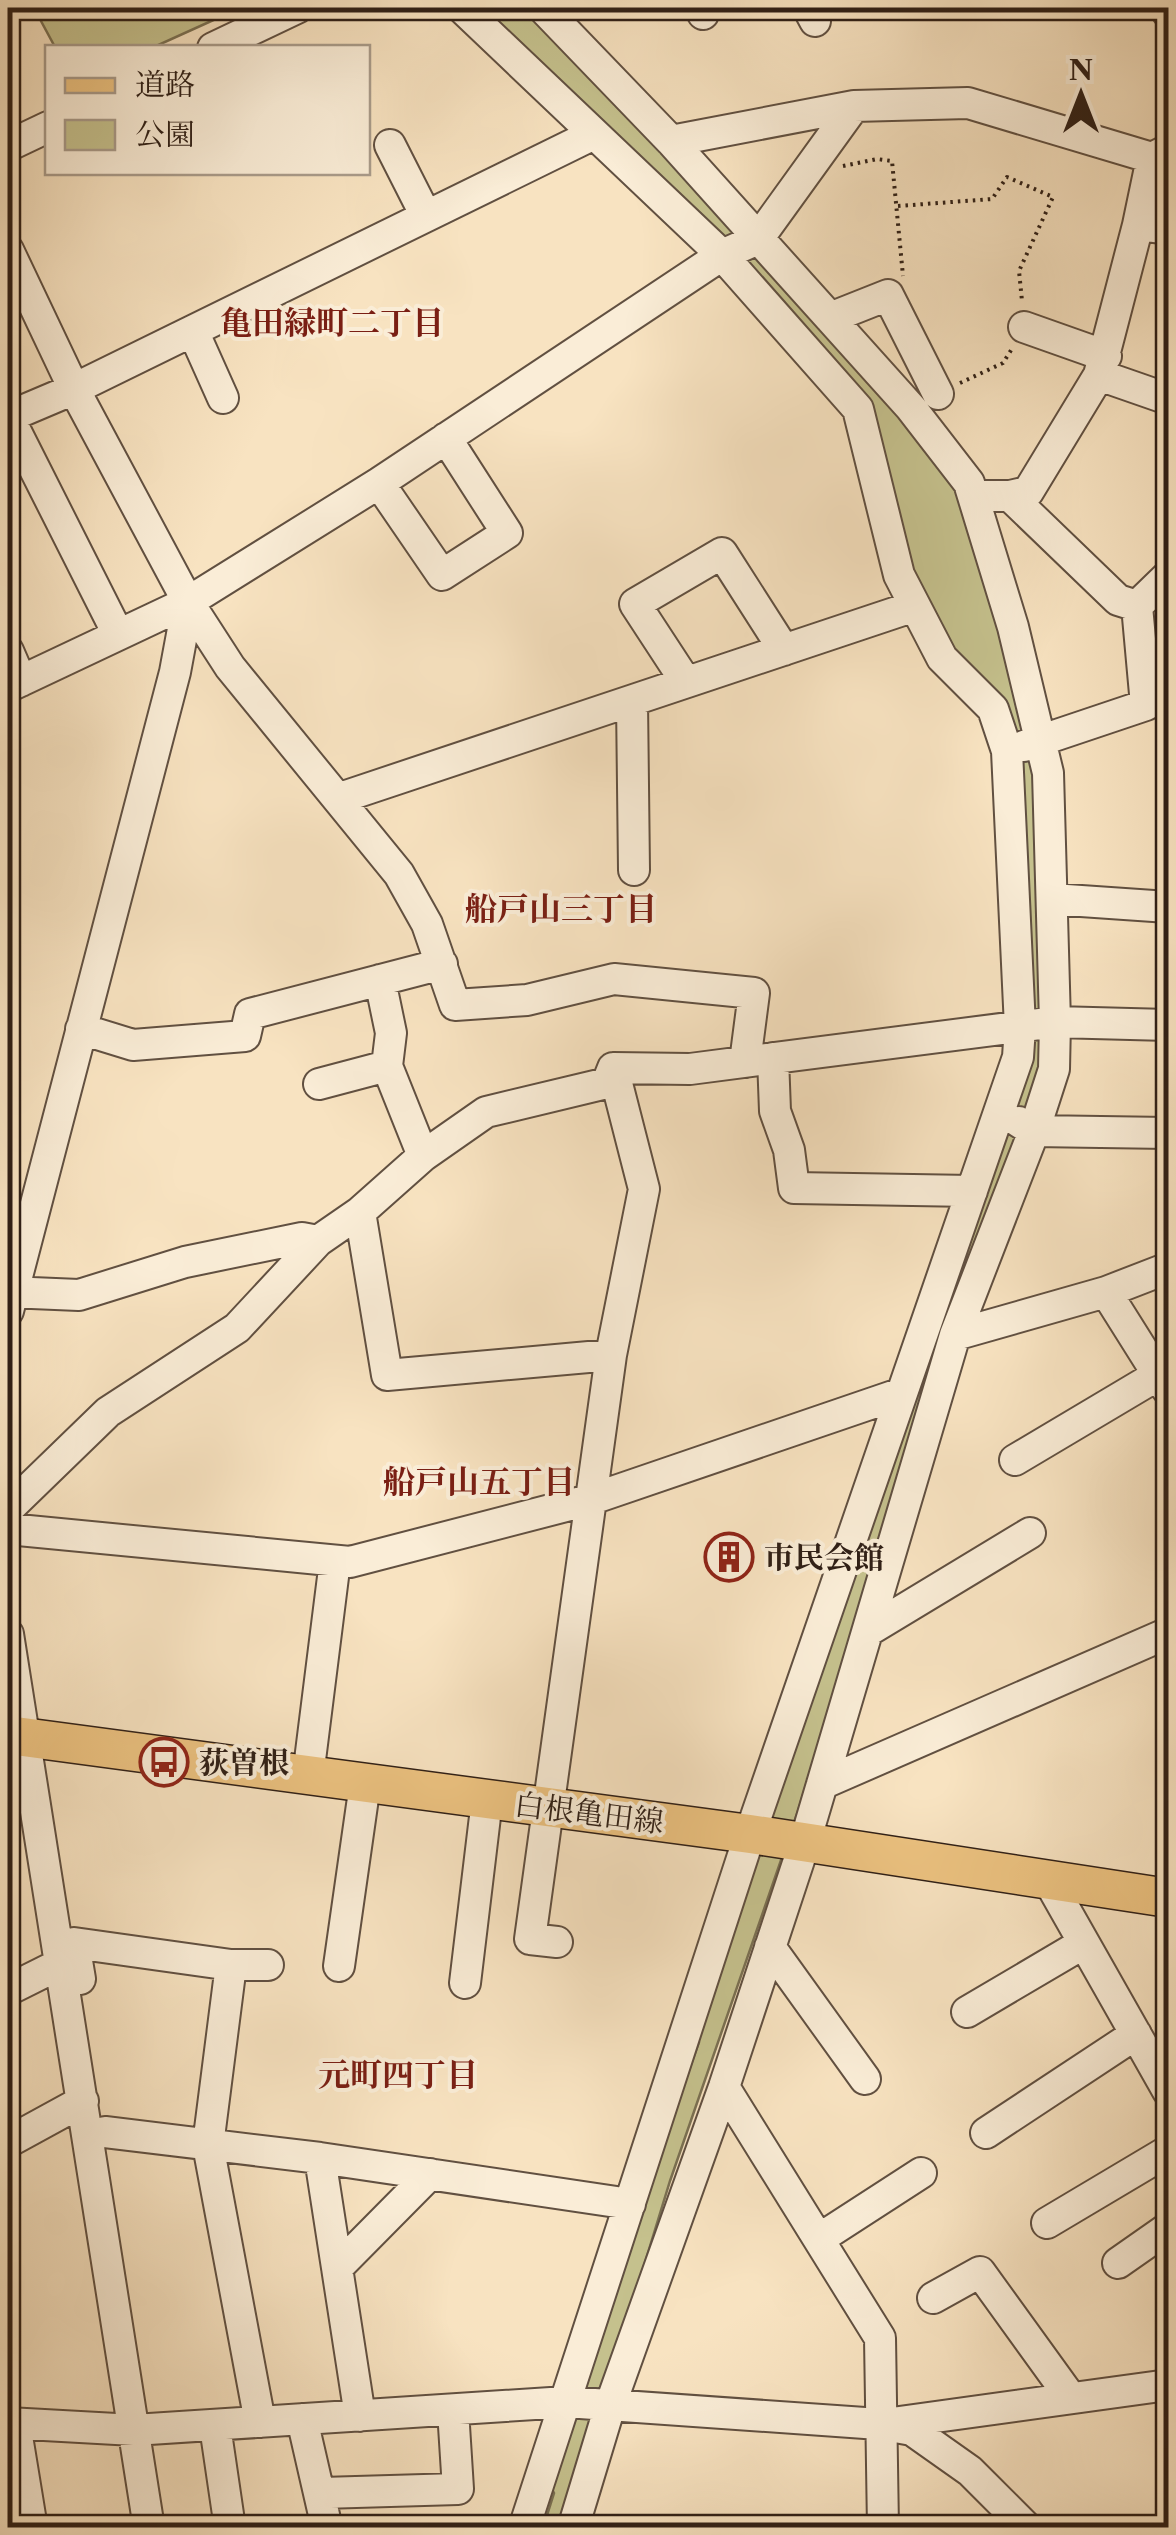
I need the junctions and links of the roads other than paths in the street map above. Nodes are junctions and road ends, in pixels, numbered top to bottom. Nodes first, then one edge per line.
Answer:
1 (297, 8) edge
2 (462, 8) edge
3 (543, 8) edge
4 (219, 45) edge
5 (854, 106) junction
6 (45, 128) edge
7 (594, 134) junction
8 (672, 141) junction
9 (390, 145) dead end
10 (8, 146) edge
11 (1160, 154) edge
12 (426, 216) junction
13 (1138, 225) junction
14 (1168, 229) edge
15 (758, 239) junction
16 (8, 250) edge
17 (722, 255) junction
18 (830, 318) junction
19 (1024, 327) road end
20 (193, 331) junction
21 (1102, 366) junction
22 (74, 390) junction
23 (223, 398) dead end
24 (1168, 398) edge
25 (924, 401) junction
26 (8, 417) edge
27 (446, 438) junction
28 (379, 483) junction
29 (971, 490) junction
30 (1010, 496) junction
31 (1168, 576) edge
32 (188, 602) junction
33 (915, 606) junction
34 (1138, 606) junction
35 (118, 634) junction
36 (784, 650) junction
37 (8, 651) edge
38 (686, 682) junction
39 (14, 684) edge
40 (632, 700) junction
41 (1040, 740) junction
42 (1007, 751) junction
43 (340, 798) junction
44 (634, 870) dead end
45 (1052, 900) junction
46 (1168, 908) edge
47 (442, 964) junction
48 (380, 980) junction
49 (1055, 1022) junction
50 (1168, 1026) edge
51 (1020, 1027) junction
52 (81, 1029) junction
53 (759, 1060) junction
54 (387, 1066) junction
55 (612, 1068) junction
56 (319, 1084) dead end
57 (999, 1111) junction
58 (1034, 1131) junction
59 (1168, 1133) edge
60 (422, 1156) junction
61 (972, 1191) junction
62 (360, 1212) junction
63 (8, 1213) edge
64 (318, 1240) junction
65 (24, 1246) junction
66 (1168, 1268) edge
67 (1106, 1292) junction
68 (9, 1299) edge
69 (955, 1335) junction
70 (612, 1355) junction
71 (1163, 1383) edge
72 (902, 1393) junction
73 (1014, 1460) dead end
74 (588, 1500) junction
75 (8, 1510) edge
76 (8, 1530) edge
77 (1030, 1533) dead end
78 (334, 1561) junction
79 (868, 1631) junction
80 (1168, 1633) edge
81 (8, 1634) edge
82 (17, 1737) edge
83 (308, 1776) junction
84 (365, 1784) junction
85 (822, 1784) junction
86 (487, 1800) junction
87 (547, 1808) junction
88 (750, 1834) junction
89 (804, 1845) junction
90 (1050, 1883) junction
91 (1168, 1898) edge
92 (557, 1942) dead end
93 (1084, 1943) junction
94 (770, 1948) junction
95 (58, 1964) junction
96 (231, 1964) junction
97 (268, 1964) dead end
98 (339, 1966) dead end
99 (465, 1983) dead end
100 (8, 1990) edge
101 (967, 2012) dead end
102 (1136, 2034) junction
103 (865, 2079) dead end
104 (724, 2087) junction
105 (1168, 2090) edge
106 (83, 2101) junction
107 (105, 2132) junction
108 (986, 2134) dead end
109 (8, 2142) edge
110 (208, 2145) junction
111 (1168, 2151) edge
112 (320, 2158) junction
113 (921, 2173) dead end
114 (430, 2174) junction
115 (630, 2204) junction
116 (1047, 2223) dead end
117 (1168, 2228) edge
118 (819, 2239) junction
119 (1118, 2262) dead end
120 (337, 2268) junction
121 (934, 2298) dead end
122 (1168, 2385) edge
123 (1071, 2398) junction
124 (566, 2402) junction
125 (610, 2406) junction
126 (453, 2410) junction
127 (360, 2416) junction
128 (302, 2419) junction
129 (260, 2422) junction
130 (11, 2424) edge
131 (880, 2424) junction
132 (216, 2426) junction
133 (143, 2429) junction
134 (322, 2494) junction
135 (32, 2528) edge
136 (149, 2528) edge
137 (230, 2528) edge
138 (327, 2528) edge
139 (524, 2528) edge
140 (573, 2528) edge
141 (883, 2528) edge
142 (1028, 2528) edge

1 - 4 street
2 - 7 street
3 - 8 street
5 - 8 street
5 - 11 street
5 - 15 street
6 - 10 street
7 - 12 street
7 - 17 street
8 - 15 street
9 - 12 street
11 - 13 street
12 - 20 street
13 - 14 street
13 - 21 street
15 - 17 street
15 - 18 street
16 - 22 street
17 - 27 street
17 - 33 street
18 - 25 street
18 - 25 street
19 - 21 street
20 - 22 street
20 - 23 street
21 - 24 street
21 - 30 street
22 - 26 street
22 - 32 street
25 - 29 street
26 - 35 street
27 - 28 street
27 - 28 street
28 - 32 street
29 - 30 street
29 - 41 street
30 - 34 street
31 - 34 street
32 - 35 street
32 - 43 street
32 - 52 street
33 - 36 street
33 - 42 street
34 - 41 street
35 - 39 street
36 - 38 street
36 - 38 street
37 - 39 street
38 - 40 street
40 - 43 street
40 - 44 street
41 - 42 street
41 - 45 street
42 - 51 street
43 - 47 street
45 - 46 street
45 - 49 street
47 - 48 street
47 - 53 street
48 - 52 street
48 - 54 street
49 - 50 street
49 - 51 street
49 - 58 street
51 - 53 street
51 - 57 street
52 - 65 street
53 - 55 street
53 - 61 street
54 - 56 street
54 - 60 street
55 - 60 street
55 - 70 street
57 - 58 street
57 - 61 street
58 - 59 street
58 - 69 street
60 - 62 street
61 - 72 street
62 - 64 street
62 - 70 street
63 - 65 street
64 - 68 street
64 - 75 street
65 - 68 street
66 - 67 street
67 - 69 street
67 - 71 street
69 - 79 street
70 - 74 street
71 - 73 street
72 - 74 street
72 - 88 street
74 - 78 street
74 - 87 street
76 - 78 street
77 - 79 street
78 - 83 street
79 - 85 street
80 - 85 street
81 - 82 street
82 - 83 main road, 白根亀田線
82 - 95 street
83 - 84 main road, 白根亀田線
84 - 86 main road, 白根亀田線
84 - 98 street
85 - 89 street
86 - 87 main road, 白根亀田線
86 - 99 street
87 - 88 main road, 白根亀田線
87 - 92 street
88 - 89 main road, 白根亀田線
88 - 115 street
89 - 90 main road, 白根亀田線
89 - 94 street
90 - 91 main road, 白根亀田線
90 - 93 street
93 - 101 street
93 - 102 street
94 - 103 street
94 - 104 street
95 - 100 street
95 - 106 street
96 - 97 street
96 - 107 street
96 - 110 street
102 - 105 street
102 - 108 street
104 - 118 street
104 - 125 street
106 - 109 street
106 - 133 street
107 - 110 street
107 - 133 street
110 - 112 street
110 - 129 street
111 - 116 street
112 - 114 street
112 - 120 street
113 - 118 street
114 - 115 street
114 - 120 street
115 - 124 street
117 - 119 street
118 - 131 street
120 - 127 street
121 - 123 street
122 - 123 street
123 - 131 street
124 - 125 street
124 - 126 street
124 - 139 street
125 - 131 street
125 - 140 street
126 - 127 street
126 - 134 street
127 - 128 street
128 - 129 street
128 - 134 street
129 - 132 street
130 - 133 street
130 - 135 street
131 - 141 street
131 - 142 street
132 - 133 street
132 - 137 street
133 - 136 street
134 - 138 street

